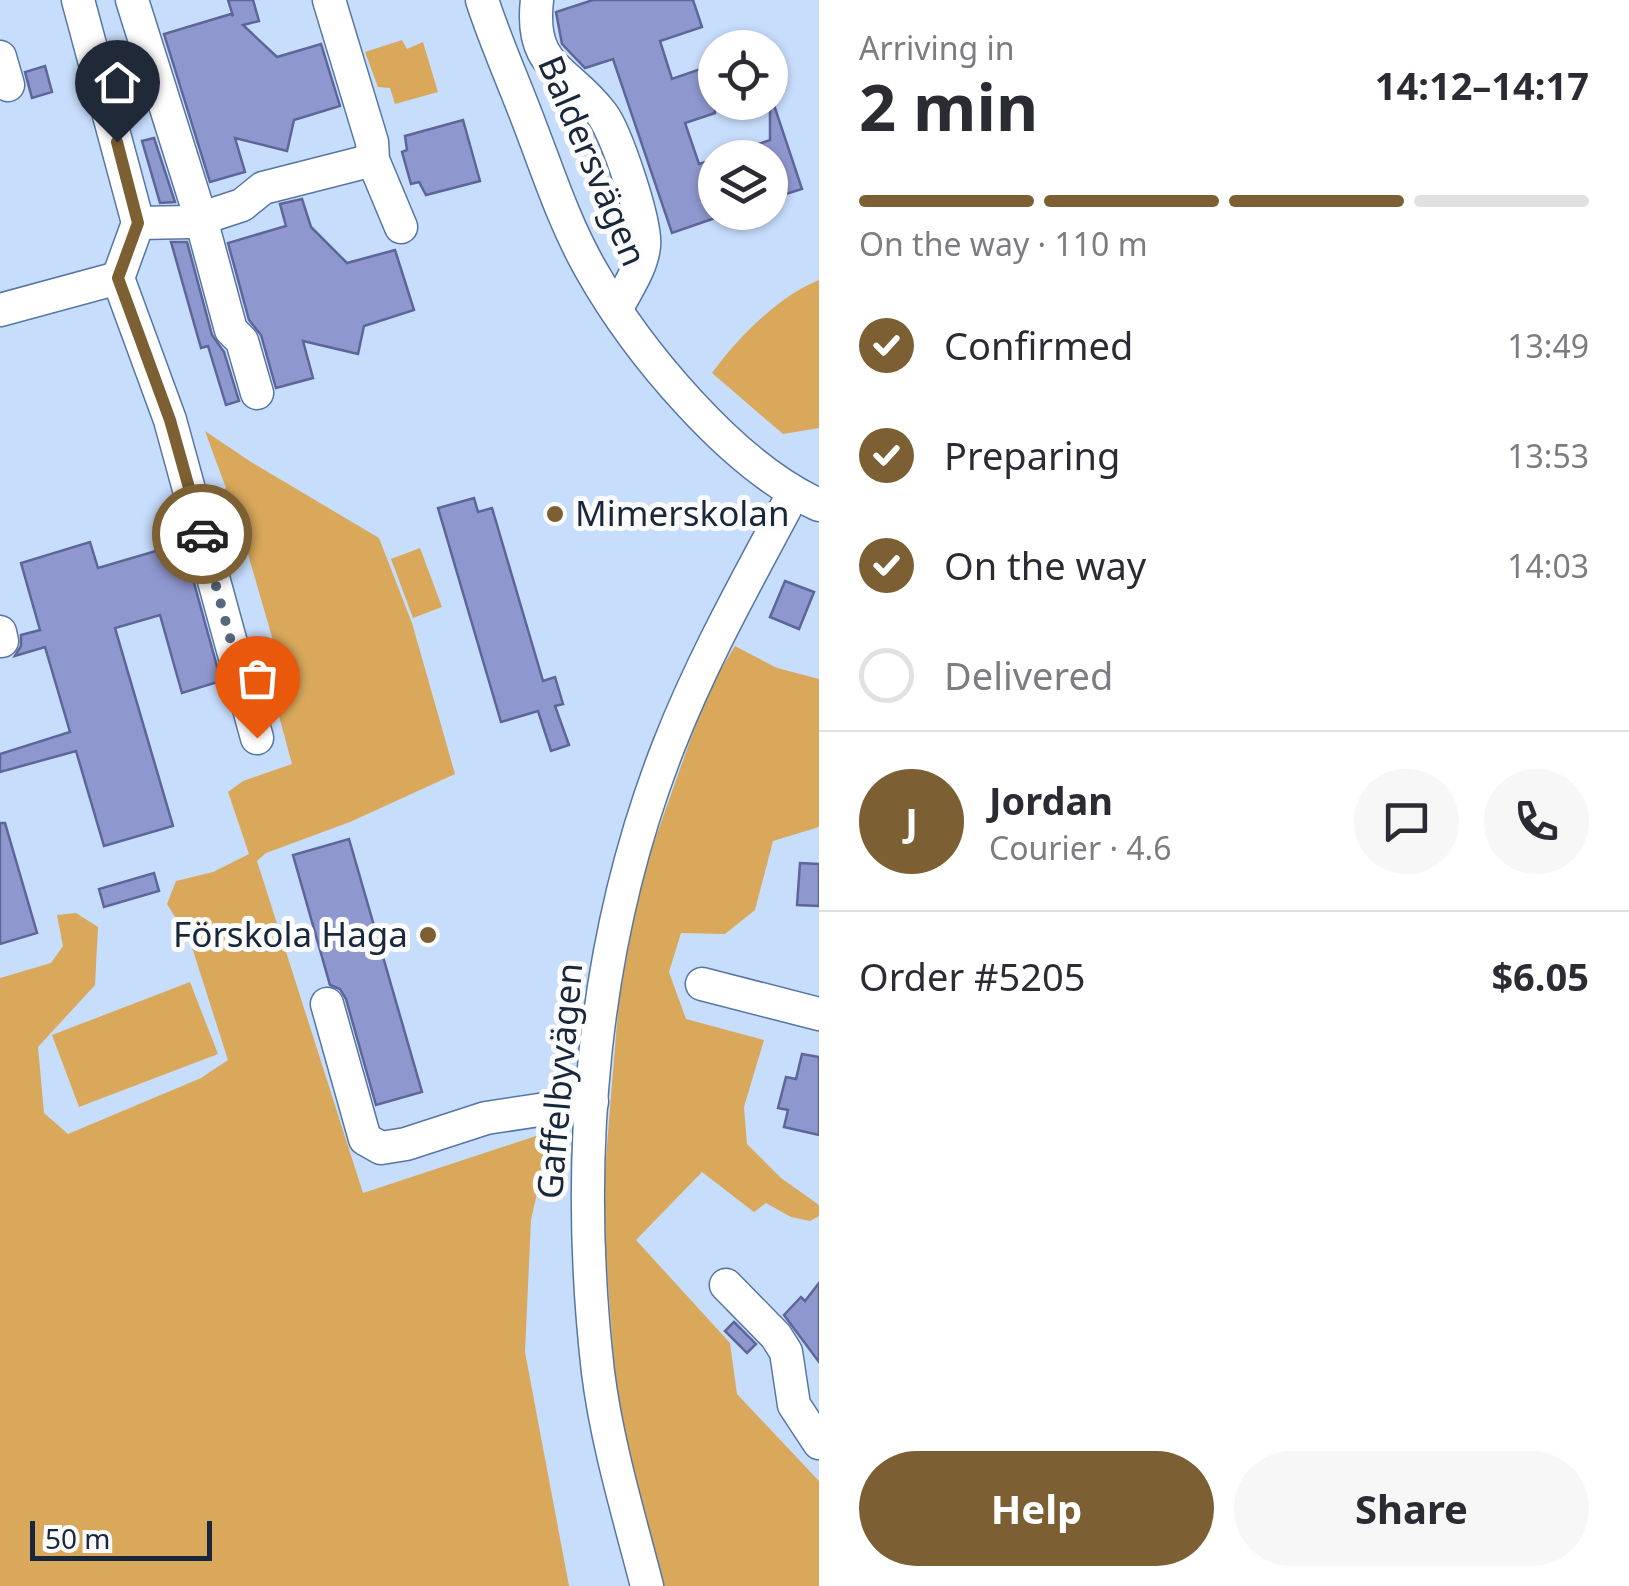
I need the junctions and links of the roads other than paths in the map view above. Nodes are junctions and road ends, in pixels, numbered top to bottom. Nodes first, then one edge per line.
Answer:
1 (132, 0) edge
2 (329, 0) edge
3 (482, 0) edge
4 (537, 0) edge
5 (90, 3) edge
6 (373, 160) junction
7 (200, 218) junction
8 (138, 223) junction
9 (401, 227) dead end
10 (118, 278) junction
11 (0, 310) edge
12 (616, 310) junction
13 (257, 392) dead end
14 (806, 500) edge
15 (257, 738) dead end
16 (702, 984) dead end
17 (326, 1004) dead end
18 (819, 1014) edge
19 (592, 1102) junction
20 (726, 1284) dead end
21 (819, 1443) edge
22 (647, 1586) edge

1 - 7 street
2 - 6 street
3 - 12 street, Baldersvägen
4 - 12 street
5 - 8 street
6 - 7 street
6 - 9 street
7 - 8 street
7 - 13 street
8 - 10 street
10 - 11 street
10 - 15 street
12 - 14 street, Baldersvägen
14 - 19 street, Gaffelbyvägen
16 - 18 street
17 - 19 street
19 - 22 street, Gaffelbyvägen
20 - 21 street

